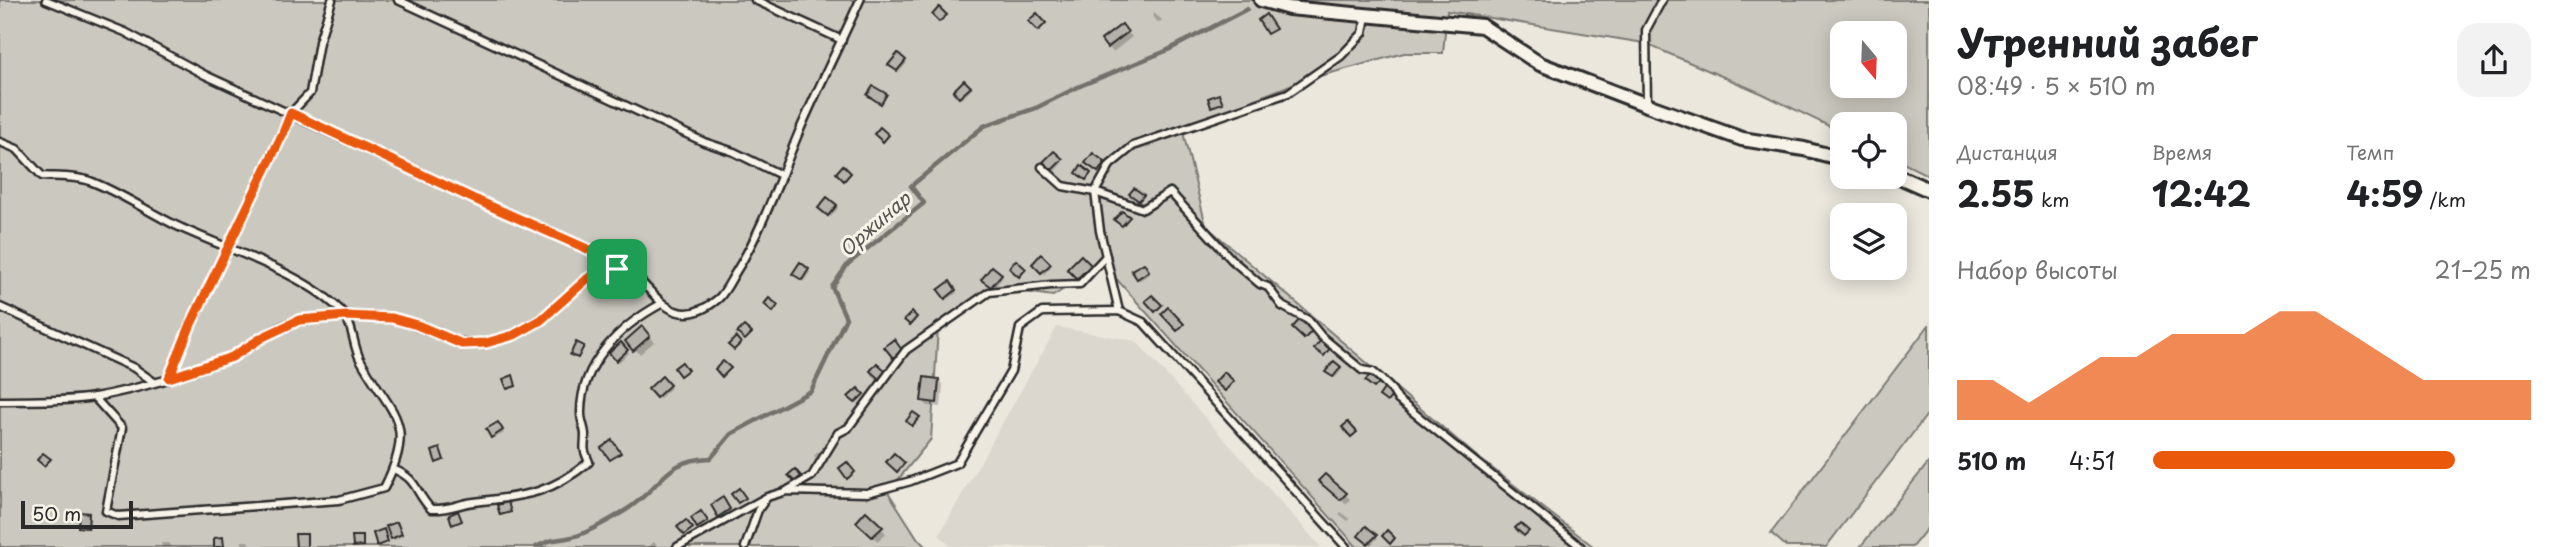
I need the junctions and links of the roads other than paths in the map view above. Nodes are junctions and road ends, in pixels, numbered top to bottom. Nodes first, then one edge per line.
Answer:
1 (46, 0) edge
2 (332, 0) edge
3 (398, 0) edge
4 (755, 0) edge
5 (860, 0) edge
6 (1261, 0) edge
7 (1662, 0) edge
8 (1366, 16) junction
9 (842, 40) junction
10 (1647, 105) junction
11 (291, 113) junction
12 (0, 142) edge
13 (1830, 156) edge
14 (1042, 167) dead end
15 (781, 175) junction
16 (1907, 180) edge
17 (1929, 190) edge
18 (1095, 192) junction
19 (228, 247) junction
20 (1106, 256) junction
21 (617, 269) junction
22 (661, 304) junction
23 (0, 307) edge
24 (1119, 311) junction
25 (346, 316) junction
26 (169, 378) junction
27 (154, 382) junction
28 (94, 397) junction
29 (0, 401) edge
30 (393, 469) junction
31 (787, 491) junction
32 (767, 497) junction
33 (677, 547) edge
34 (745, 547) edge
35 (1346, 547) edge
36 (1581, 547) edge

1 - 11 lane
2 - 11 lane
3 - 15 lane
4 - 9 lane
5 - 9 lane
6 - 8 street
7 - 10 lane
8 - 10 street
8 - 18 lane
9 - 15 lane
10 - 13 street
11 - 19 lane
11 - 21 lane
12 - 19 lane
14 - 18 lane
15 - 22 lane
16 - 17 street
18 - 20 lane
18 - 36 lane
19 - 25 lane
19 - 26 lane
20 - 24 lane
20 - 31 lane
21 - 22 lane
21 - 25 lane
22 - 30 lane
23 - 27 lane
24 - 31 lane
24 - 35 lane
25 - 26 lane
25 - 30 lane
26 - 27 lane
27 - 28 lane
28 - 29 lane
28 - 30 lane
31 - 32 lane
32 - 33 lane
32 - 34 lane

